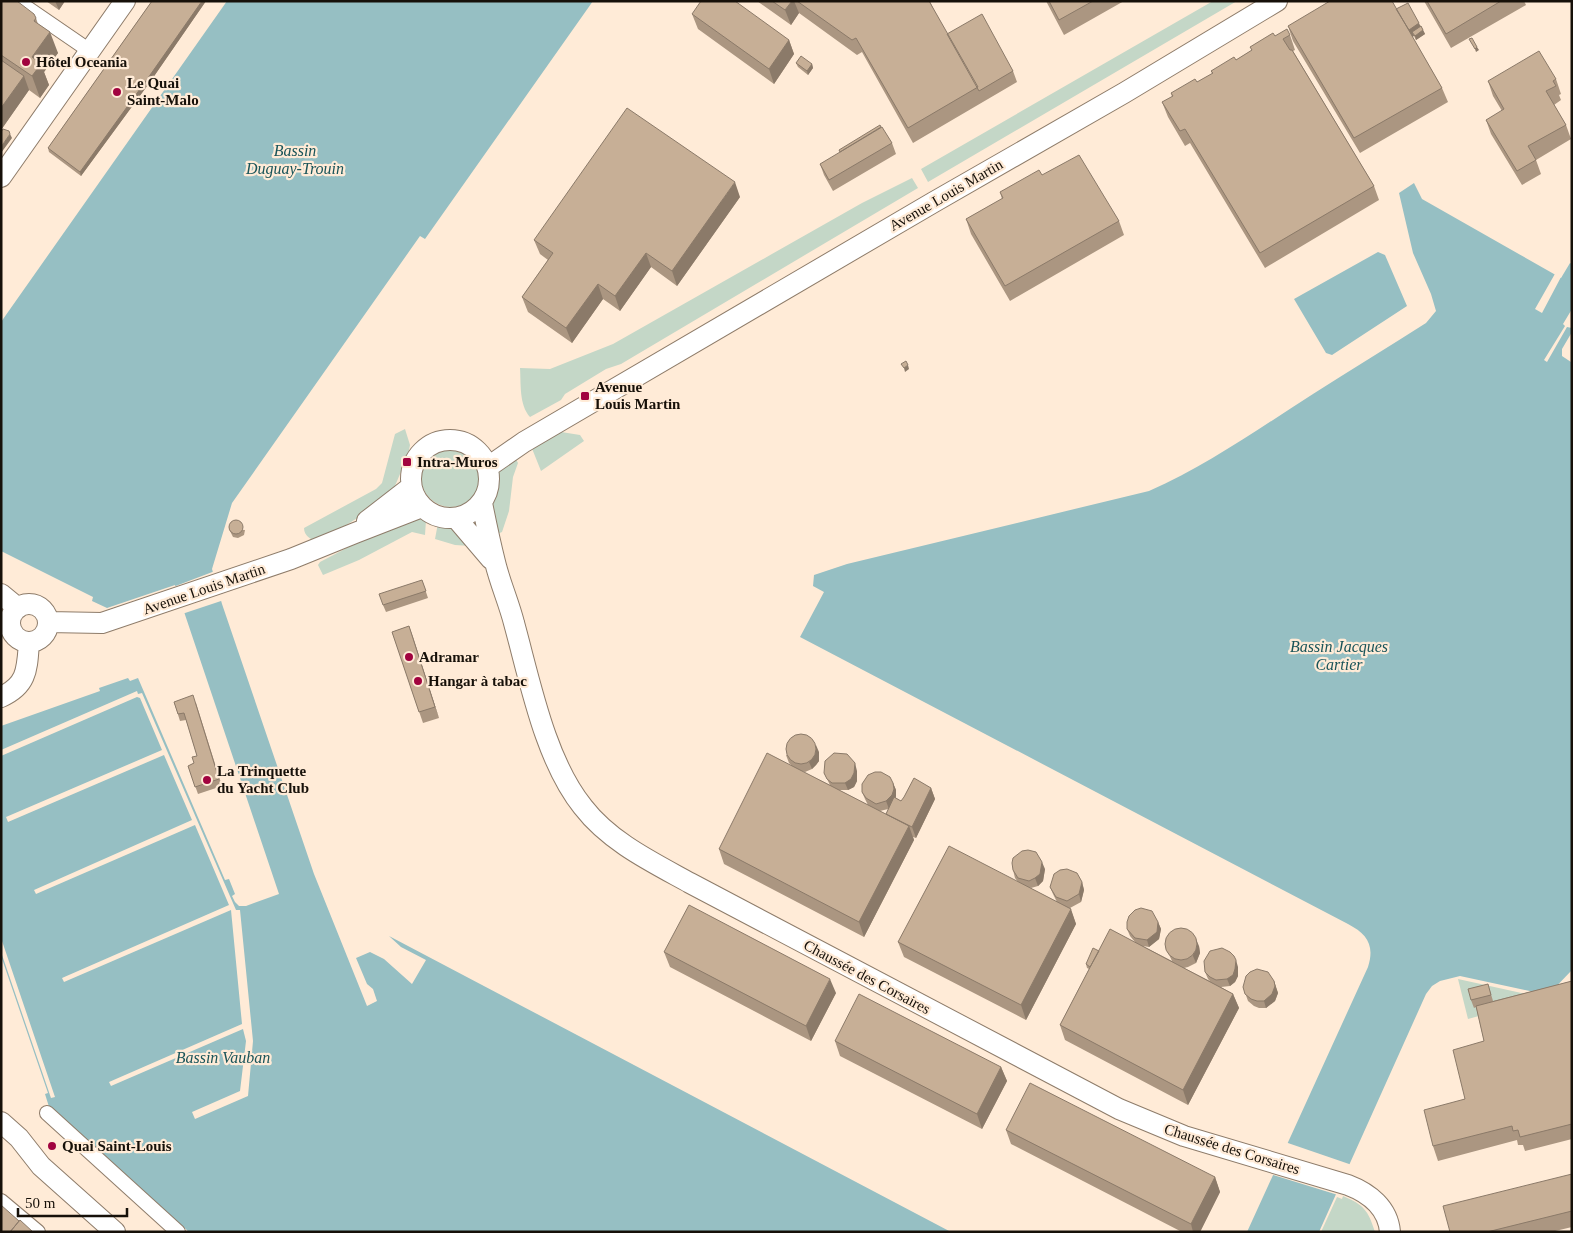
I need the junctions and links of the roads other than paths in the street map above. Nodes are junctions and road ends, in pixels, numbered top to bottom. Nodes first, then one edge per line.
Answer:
1 (17, 1) edge
2 (125, 1) edge
3 (1277, 1) edge
4 (90, 51) junction
5 (1, 177) edge
6 (488, 468) junction
7 (411, 487) junction
8 (482, 503) junction
9 (422, 508) junction
10 (456, 518) junction
11 (355, 533) junction
12 (495, 564) junction
13 (1, 594) edge
14 (18, 608) junction
15 (48, 622) junction
16 (29, 642) junction
17 (1, 697) edge
18 (47, 1113) dead end
19 (1, 1122) edge
20 (1, 1201) edge
21 (38, 1232) edge
22 (115, 1232) edge
23 (178, 1232) edge
24 (1390, 1232) edge

1 - 4 street
2 - 4 street
3 - 6 street, Avenue Louis Martin
4 - 5 street
6 - 7 street
6 - 8 street
7 - 9 street
7 - 11 street, Avenue Louis Martin
8 - 10 street
8 - 12 street, Chaussée des Corsaires
9 - 10 street
9 - 11 street, Avenue Louis Martin
10 - 12 street, Chaussée des Corsaires
11 - 15 street, Avenue Louis Martin
12 - 24 street, Chaussée des Corsaires
13 - 14 street
14 - 15 street
14 - 16 street
15 - 16 street
16 - 17 street
18 - 23 street
19 - 22 street
20 - 21 street

